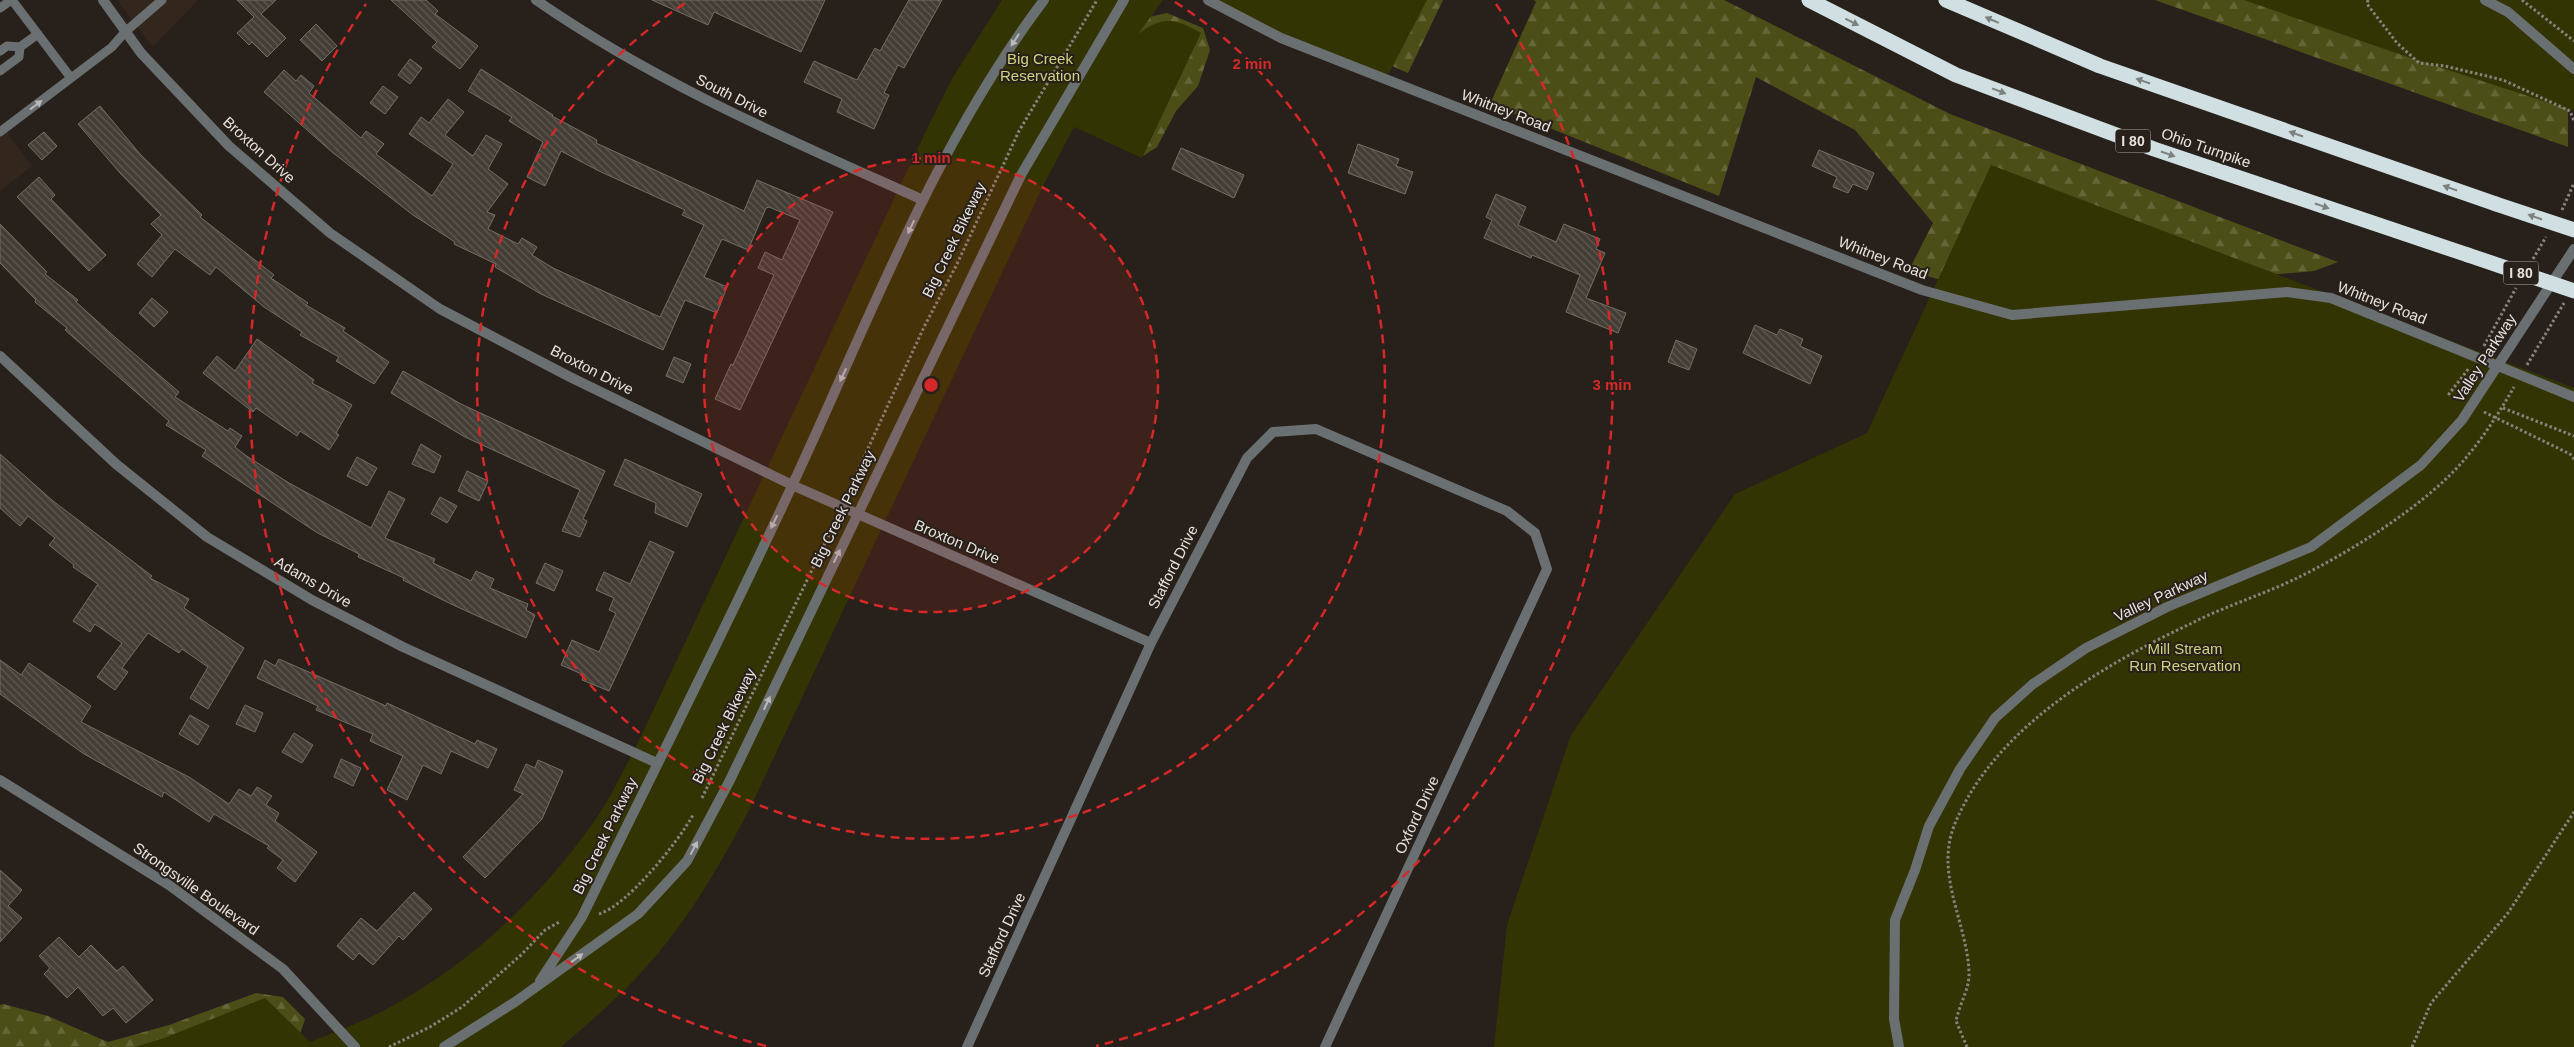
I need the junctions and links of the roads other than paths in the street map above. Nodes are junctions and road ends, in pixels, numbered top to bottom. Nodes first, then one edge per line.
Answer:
1 (12, 0) edge
2 (103, 0) edge
3 (162, 0) edge
4 (536, 0) edge
5 (1044, 0) edge
6 (1124, 0) edge
7 (1208, 0) edge
8 (1809, 0) edge
9 (1946, 0) edge
10 (2485, 0) edge
11 (0, 8) edge
12 (124, 32) junction
13 (38, 34) junction
14 (20, 47) junction
15 (0, 51) edge
16 (2574, 69) edge
17 (0, 71) edge
18 (71, 78) junction
19 (0, 132) edge
20 (923, 200) junction
21 (2574, 230) edge
22 (2574, 249) edge
23 (2572, 293) edge
24 (0, 356) edge
25 (2500, 366) junction
26 (2574, 397) edge
27 (792, 485) junction
28 (857, 515) junction
29 (1536, 596) joint
30 (1151, 643) junction
31 (657, 763) junction
32 (0, 780) edge
33 (537, 986) junction
34 (355, 1047) edge
35 (444, 1047) edge
36 (967, 1047) edge
37 (1325, 1047) edge
38 (1899, 1047) edge

1 - 11 lane
1 - 13 lane
2 - 12 street, Broxton Drive
3 - 12 lane
4 - 20 street, South Drive
5 -> 20 street, Big Creek Parkway
6 - 28 street, Big Creek Parkway
7 - 25 street, Whitney Road
8 -> 23 highway, Ohio Turnpike / I 80, bridge
21 -> 9 highway, bridge
10 - 16 street
12 - 18 lane
12 - 27 street, Broxton Drive
13 - 14 lane
13 - 18 lane
14 - 15 lane
14 - 17 lane
19 -> 18 lane
20 -> 27 street, Big Creek Parkway
22 - 25 street, Valley Parkway
24 - 31 street, Adams Drive
25 - 26 street, Whitney Road
25 - 38 street, Valley Parkway
27 - 28 street, Broxton Drive
27 -> 31 street, Big Creek Parkway
28 - 30 street, Broxton Drive
33 -> 28 street, Big Creek Parkway
29 - 30 street, Stafford Drive
29 - 37 street, Oxford Drive
30 - 36 street, Stafford Drive
31 - 33 street, Big Creek Parkway
32 - 34 street, Strongsville Boulevard
33 - 35 street, Big Creek Parkway

